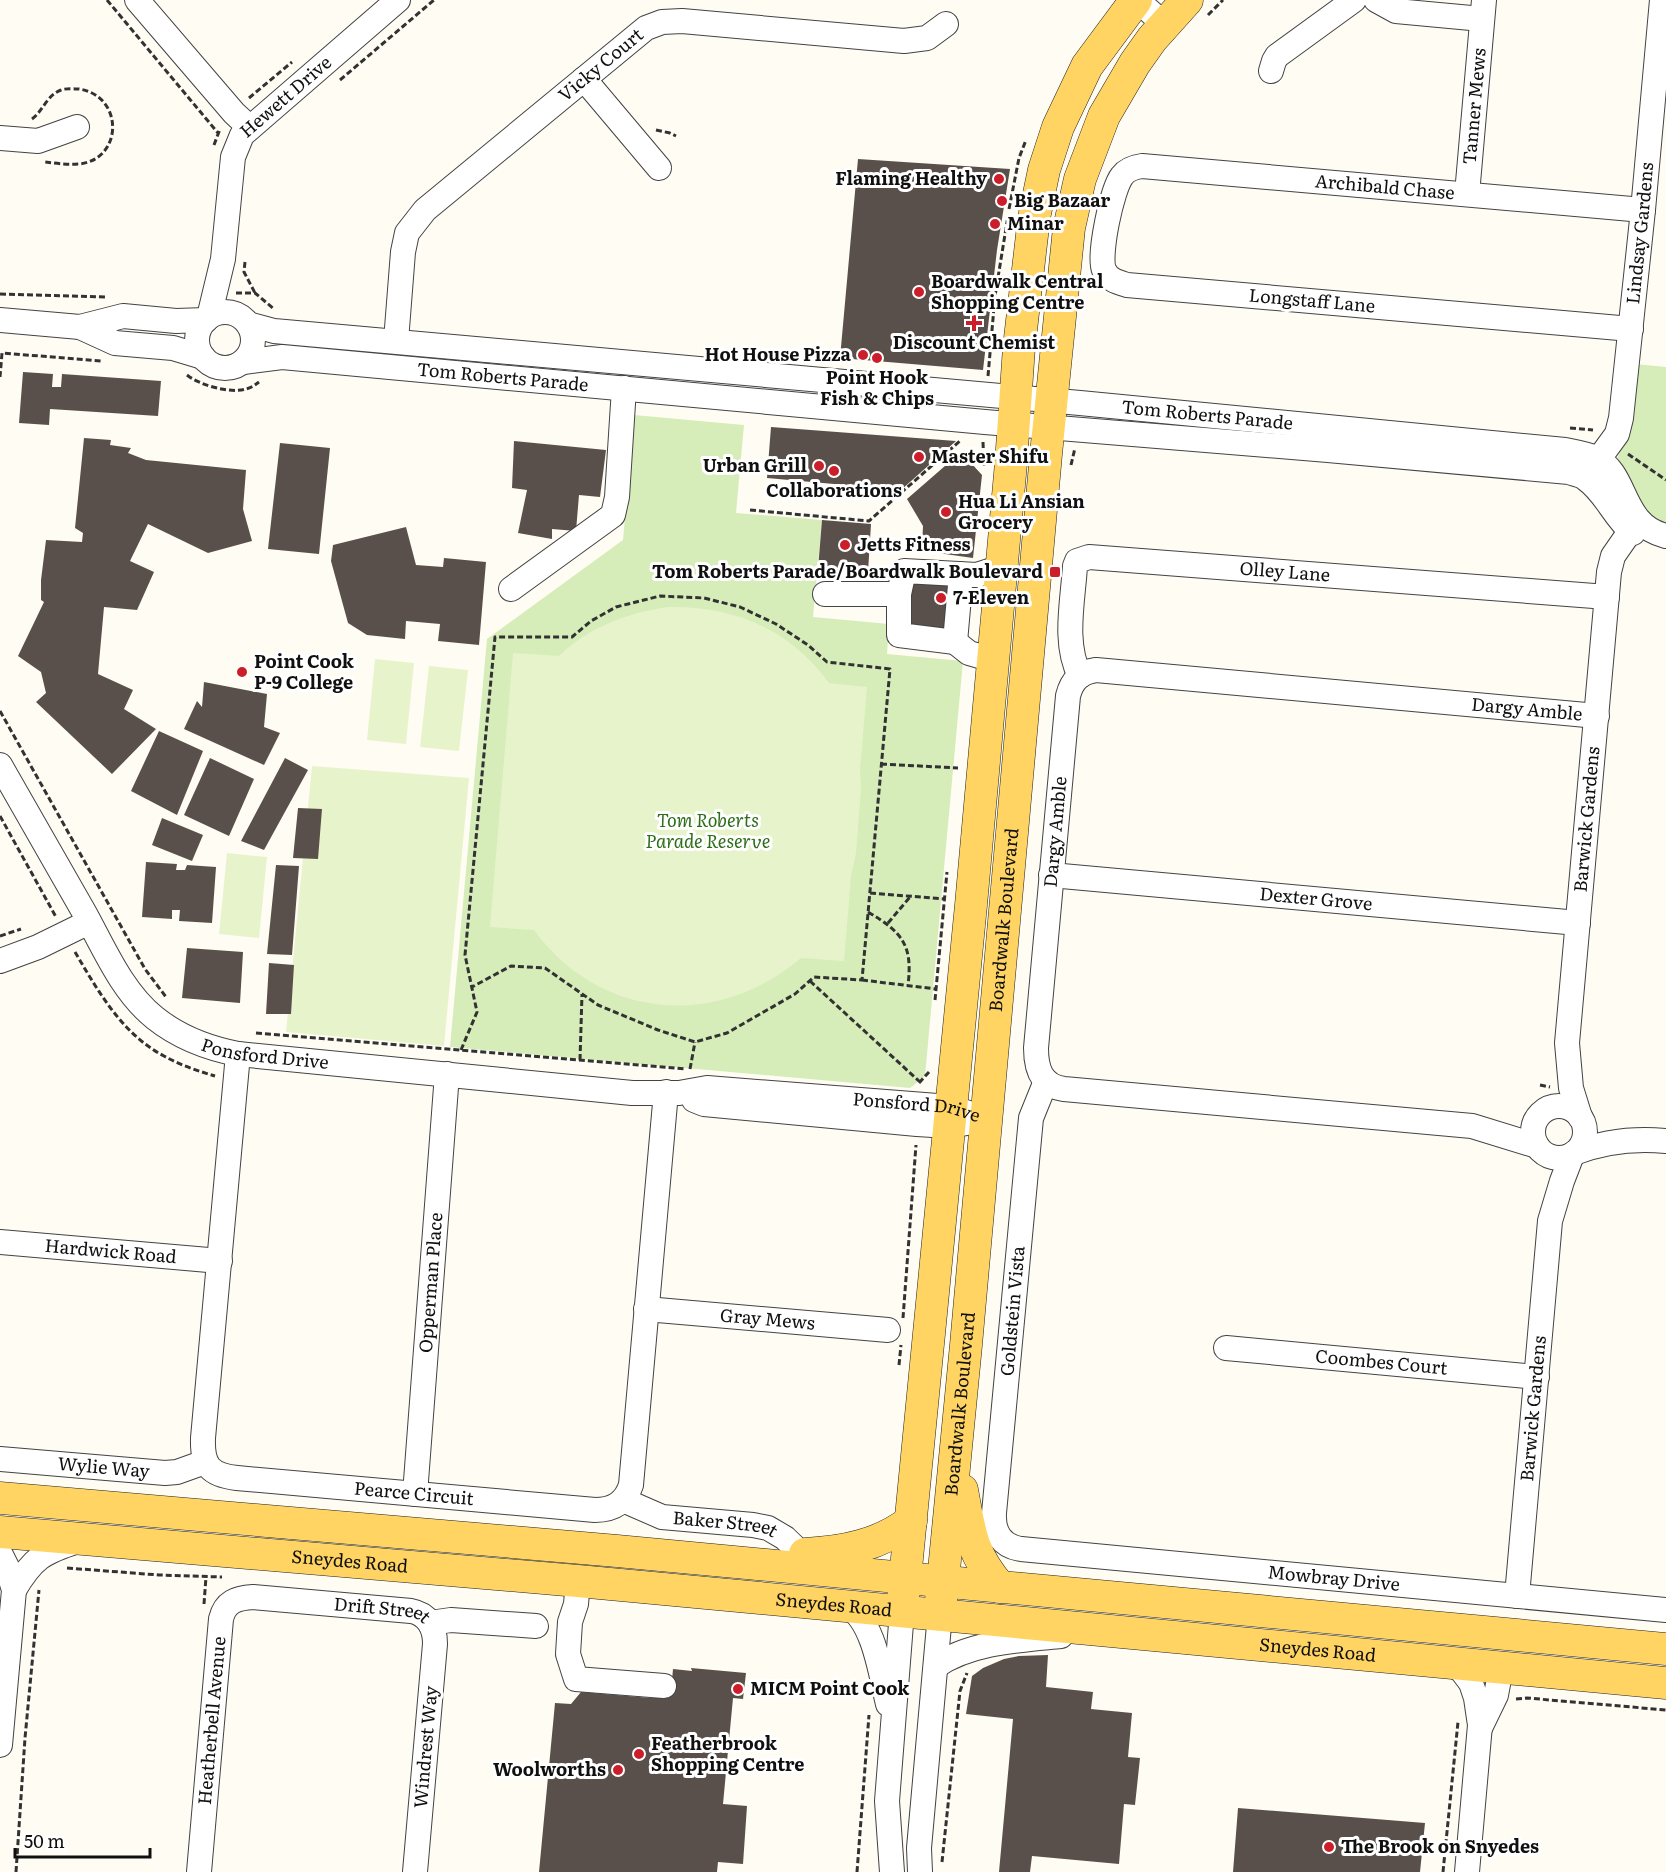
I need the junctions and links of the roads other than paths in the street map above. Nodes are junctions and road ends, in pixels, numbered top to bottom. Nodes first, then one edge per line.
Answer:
1 (137, 0) edge
2 (398, 0) edge
3 (1136, 0) edge
4 (1354, 0) edge
5 (1376, 0) edge
6 (1662, 0) edge
7 (1173, 9) edge
8 (1483, 10) edge
9 (946, 24) dead end
10 (1661, 69) edge
11 (1271, 71) dead end
12 (584, 79) junction
13 (242, 120) junction
14 (77, 127) dead end
15 (0, 138) edge
16 (658, 168) dead end
17 (1128, 170) joint
18 (1467, 194) junction
19 (1643, 210) junction
20 (234, 260) junction
21 (207, 319) junction
22 (0, 320) edge
23 (243, 320) junction
24 (80, 327) junction
25 (1630, 329) junction
26 (396, 341) junction
27 (203, 357) junction
28 (243, 362) junction
29 (746, 373) junction
30 (816, 380) junction
31 (624, 388) junction
32 (763, 402) junction
33 (814, 405) junction
34 (1015, 411) junction
35 (1051, 414) junction
36 (1592, 468) junction
37 (1633, 525) junction
38 (1666, 536) edge
39 (1666, 544) edge
40 (1002, 567) junction
41 (961, 573) junction
42 (512, 589) dead end
43 (825, 594) dead end
44 (899, 594) junction
45 (1607, 597) junction
46 (955, 642) junction
47 (993, 660) junction
48 (1080, 675) junction
49 (1597, 716) junction
50 (0, 765) edge
51 (1051, 875) junction
52 (89, 922) junction
53 (1578, 923) junction
54 (0, 961) edge
55 (1567, 1042) junction
56 (238, 1054) junction
57 (447, 1074) junction
58 (1046, 1081) junction
59 (673, 1093) junction
60 (1543, 1111) junction
61 (949, 1117) junction
62 (987, 1119) junction
63 (1581, 1119) junction
64 (1472, 1126) junction
65 (1657, 1140) edge
66 (1537, 1147) junction
67 (1573, 1154) junction
68 (1551, 1221) junction
69 (0, 1242) edge
70 (220, 1261) junction
71 (646, 1309) junction
72 (888, 1330) dead end
73 (1226, 1348) dead end
74 (1537, 1377) junction
75 (955, 1455) junction
76 (0, 1459) edge
77 (205, 1462) junction
78 (415, 1494) junction
79 (0, 1498) edge
80 (623, 1500) junction
81 (911, 1521) junction
82 (0, 1532) edge
83 (86, 1538) junction
84 (485, 1540) junction
85 (1004, 1542) joint
86 (0, 1553) edge
87 (810, 1562) junction
88 (534, 1577) junction
89 (905, 1577) junction
90 (578, 1581) junction
91 (942, 1582) junction
92 (1000, 1587) junction
93 (14, 1590) junction
94 (1517, 1596) junction
95 (226, 1606) joint
96 (847, 1606) junction
97 (1666, 1610) edge
98 (902, 1611) junction
99 (940, 1614) junction
100 (570, 1622) junction
101 (430, 1623) junction
102 (536, 1626) dead end
103 (1463, 1629) junction
104 (1108, 1630) junction
105 (1666, 1648) edge
106 (1451, 1663) junction
107 (936, 1666) junction
108 (1501, 1668) junction
109 (1666, 1683) edge
110 (664, 1686) dead end
111 (1476, 1714) junction
112 (893, 1721) junction
113 (0, 1745) edge
114 (199, 1872) edge
115 (415, 1872) edge
116 (892, 1872) edge
117 (920, 1872) edge
118 (1467, 1872) edge

1 - 13 street
2 - 13 street, Hewett Drive
3 - 7 street
3 - 34 main road, Boardwalk Boulevard
4 - 11 street
5 - 8 street, Tanner Mews
6 - 10 street, Lindsay Gardens
7 - 35 main road, Boardwalk Boulevard
8 - 18 street, Tanner Mews
9 - 12 street, Vicky Court
10 - 19 street, Lindsay Gardens
12 - 16 street
12 - 26 street, Vicky Court
13 - 20 street, Hewett Drive
14 - 15 street
17 - 18 street, Archibald Chase
17 - 25 street, Longstaff Lane
18 - 19 street, Archibald Chase
19 - 25 street, Lindsay Gardens
20 - 21 street, Hewett Drive
20 - 23 street, Hewett Drive
21 - 23 street
21 - 24 street
21 - 27 street
22 - 24 street
23 - 26 street, Tom Roberts Parade
23 - 28 street
24 - 27 street
25 - 36 street, Lindsay Gardens
26 - 29 street, Tom Roberts Parade
27 - 28 street
28 - 31 street, Tom Roberts Parade
29 - 30 street, Tom Roberts Parade
29 - 32 street
30 - 33 street
30 - 34 street, Tom Roberts Parade
31 - 32 street, Tom Roberts Parade
31 - 42 street
32 - 33 street, Tom Roberts Parade
33 - 34 street, Tom Roberts Parade
34 - 35 street, Tom Roberts Parade
34 - 40 main road, Boardwalk Boulevard
35 - 36 street, Tom Roberts Parade
35 - 62 main road, Boardwalk Boulevard
36 - 37 street
37 - 38 street
37 - 39 street
37 - 45 street, Barwick Gardens
40 - 41 street
40 - 47 main road, Boardwalk Boulevard
41 - 44 street
41 - 46 street
43 - 44 street
44 - 46 street
45 - 48 street, Olley Lane
45 - 49 street, Barwick Gardens
46 - 47 street
47 - 61 main road, Boardwalk Boulevard
48 - 49 street, Dargy Amble
48 - 51 street, Dargy Amble
49 - 53 street, Barwick Gardens
50 - 52 street, Ponsford Drive
51 - 53 street, Dexter Grove
51 - 58 street, Dargy Amble
52 - 54 street
52 - 56 street, Ponsford Drive
53 - 55 street, Barwick Gardens
55 - 60 street, Barwick Gardens
55 - 63 street, Barwick Gardens
56 - 57 street, Ponsford Drive
56 - 70 street
57 - 59 street, Ponsford Drive
57 - 78 street, Opperman Place
58 - 64 street
58 - 85 street, Goldstein Vista
59 - 61 street, Ponsford Drive
59 - 71 street
60 - 63 street
60 - 64 street
60 - 66 street
61 - 62 street, Ponsford Drive
61 - 81 main road, Boardwalk Boulevard
62 - 75 main road, Boardwalk Boulevard
63 - 65 street
63 - 67 street
64 - 66 street
65 - 67 street
66 - 67 street
66 - 68 street, Barwick Gardens
67 - 68 street, Barwick Gardens
68 - 74 street, Barwick Gardens
69 - 70 street, Hardwick Road
70 - 77 street
71 - 72 street, Gray Mews
71 - 80 street
73 - 74 street, Coombes Court
74 - 94 street, Barwick Gardens
75 - 91 main road, Boardwalk Boulevard
75 - 92 main road
76 - 77 street, Wylie Way
77 - 78 street, Pearce Circuit
78 - 80 street, Pearce Circuit
79 - 84 main road, Sneydes Road
80 - 87 street, Baker Street
81 - 87 main road
81 - 89 main road, Boardwalk Boulevard
82 - 83 main road, Sneydes Road
83 - 88 main road, Sneydes Road
83 - 93 street
84 - 87 main road, Sneydes Road
84 - 90 main road
85 - 94 street, Mowbray Drive
86 - 93 street
87 - 89 main road, Sneydes Road
88 - 90 main road, Sneydes Road
88 - 100 street
89 - 91 main road, Sneydes Road
89 - 98 main road, Boardwalk Boulevard
90 - 96 main road, Sneydes Road
90 - 100 street
91 - 92 main road, Sneydes Road
91 - 99 main road, Boardwalk Boulevard
92 - 103 main road, Sneydes Road
93 - 113 street
94 - 97 street, Mowbray Drive
95 - 101 street, Drift Street
95 - 114 street, Heatherbell Avenue
96 - 98 main road, Sneydes Road
96 - 112 street
98 - 99 main road, Sneydes Road
98 - 112 street, Boardwalk Boulevard
99 - 104 main road, Sneydes Road
99 - 107 street, Boardwalk Boulevard
100 - 110 street
101 - 102 street, Drift Street
101 - 115 street, Windrest Way
103 - 105 main road, Sneydes Road
103 - 108 main road
104 - 106 main road, Sneydes Road
104 - 107 street
106 - 108 main road, Sneydes Road
106 - 111 street
107 - 117 street, Boardwalk Boulevard
108 - 109 main road, Sneydes Road
108 - 111 street
111 - 118 street
112 - 116 street, Boardwalk Boulevard

